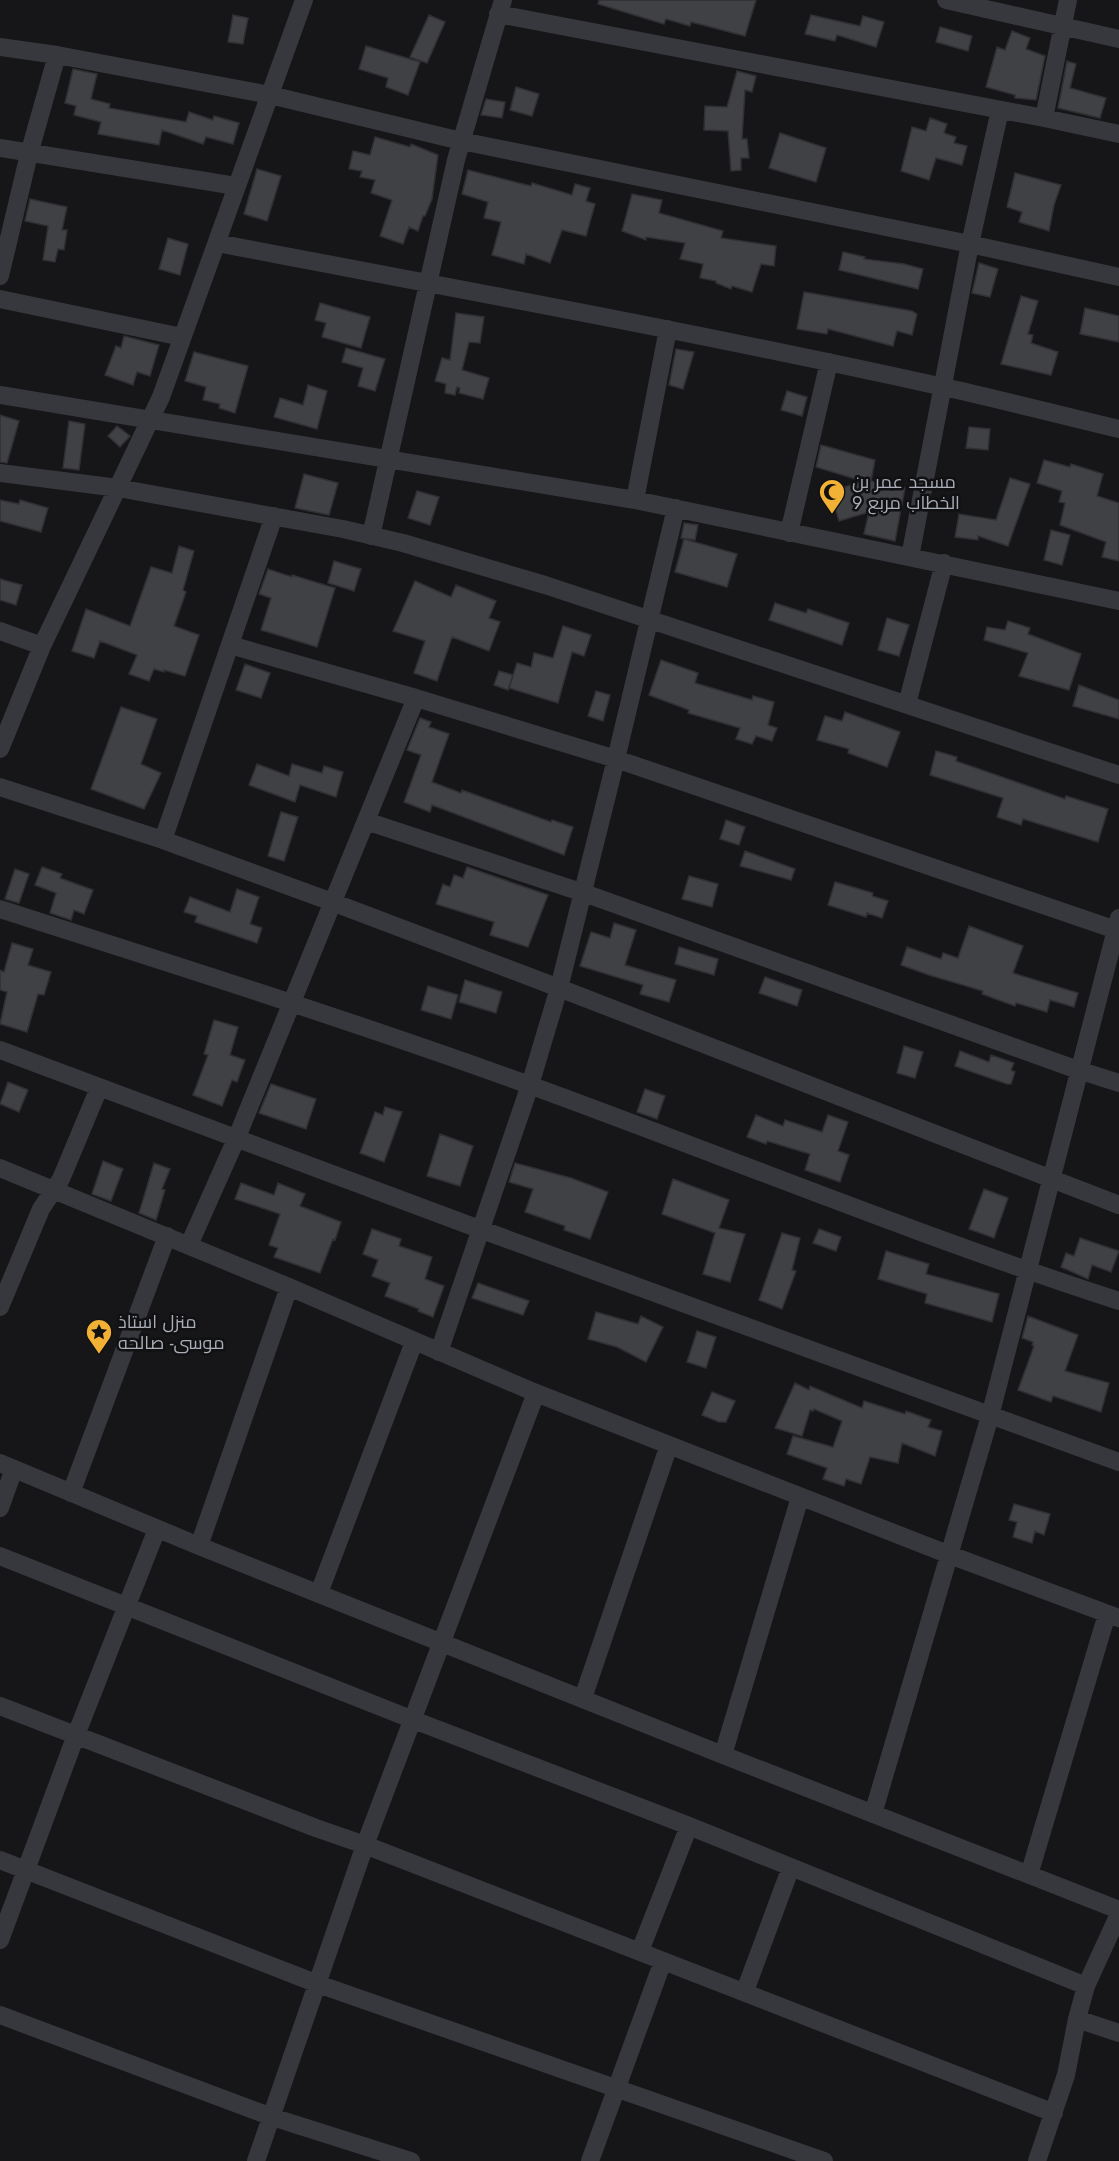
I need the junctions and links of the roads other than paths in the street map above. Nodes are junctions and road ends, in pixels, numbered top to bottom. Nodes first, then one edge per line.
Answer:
1 (304, 0) edge
2 (946, 0) edge
3 (1068, 0) edge
4 (501, 7) edge
5 (1064, 27) junction
6 (1119, 39) edge
7 (0, 47) edge
8 (57, 55) junction
9 (270, 95) junction
10 (1000, 110) junction
11 (1044, 118) junction
12 (1119, 134) edge
13 (461, 141) junction
14 (0, 148) edge
15 (29, 154) junction
16 (236, 186) junction
17 (217, 243) junction
18 (970, 244) junction
19 (0, 276) edge
20 (1119, 277) edge
21 (429, 284) junction
22 (0, 299) edge
23 (668, 329) junction
24 (182, 337) junction
25 (829, 362) junction
26 (942, 387) junction
27 (0, 395) edge
28 (151, 420) junction
29 (1119, 429) edge
30 (389, 459) junction
31 (0, 473) edge
32 (118, 488) junction
33 (635, 500) junction
34 (676, 508) junction
35 (274, 516) junction
36 (789, 532) junction
37 (371, 536) junction
38 (910, 557) junction
39 (944, 563) junction
40 (1119, 601) edge
41 (649, 619) junction
42 (0, 632) edge
43 (230, 645) junction
44 (42, 646) junction
45 (416, 698) junction
46 (907, 704) junction
47 (0, 749) edge
48 (616, 759) junction
49 (1119, 775) edge
50 (0, 787) edge
51 (366, 821) junction
52 (163, 840) junction
53 (584, 893) junction
54 (332, 902) junction
55 (0, 909) edge
56 (1118, 926) edge
57 (559, 987) junction
58 (291, 1002) junction
59 (0, 1050) edge
60 (1078, 1070) junction
61 (1119, 1083) edge
62 (530, 1085) junction
63 (99, 1088) junction
64 (237, 1137) junction
65 (0, 1168) edge
66 (1051, 1180) junction
67 (53, 1191) junction
68 (1119, 1205) edge
69 (482, 1230) junction
70 (167, 1236) junction
71 (189, 1245) junction
72 (1028, 1271) junction
73 (289, 1287) junction
74 (1119, 1301) edge
75 (0, 1306) edge
76 (414, 1342) junction
77 (439, 1352) junction
78 (536, 1393) junction
79 (990, 1416) junction
80 (669, 1445) junction
81 (1119, 1462) edge
82 (7, 1466) edge
83 (71, 1493) junction
84 (800, 1497) junction
85 (0, 1508) edge
86 (158, 1529) junction
87 (199, 1546) junction
88 (950, 1555) junction
89 (0, 1556) edge
90 (319, 1593) junction
91 (126, 1607) junction
92 (1113, 1616) edge
93 (441, 1642) junction
94 (583, 1698) junction
95 (0, 1706) edge
96 (411, 1719) junction
97 (76, 1735) junction
98 (723, 1755) junction
99 (873, 1814) junction
100 (689, 1826) junction
101 (365, 1845) junction
102 (0, 1860) edge
103 (791, 1867) junction
104 (26, 1870) junction
105 (1029, 1875) junction
106 (1119, 1912) edge
107 (0, 1940) edge
108 (640, 1951) junction
109 (663, 1961) junction
110 (318, 1984) junction
111 (1086, 1986) junction
112 (745, 1991) junction
113 (0, 2015) edge
114 (1077, 2019) junction
115 (1119, 2033) edge
116 (616, 2089) junction
117 (1054, 2113) junction
118 (272, 2118) junction
119 (256, 2161) edge
120 (411, 2161) edge
121 (590, 2161) edge
122 (824, 2161) edge
123 (1037, 2161) edge

1 - 9 street
2 - 5 street
3 - 5 street
4 - 10 street
4 - 13 street
5 - 6 street
5 - 11 street
7 - 8 street
8 - 9 street
8 - 15 street
9 - 13 street
9 - 16 street
10 - 11 street
10 - 18 street
11 - 12 street
13 - 18 street
13 - 21 street
14 - 15 street
15 - 16 street
15 - 19 street
16 - 17 street
17 - 21 street
17 - 24 street
18 - 20 street
18 - 26 street
21 - 23 street
21 - 30 street
22 - 24 street
23 - 25 street
23 - 33 street
24 - 28 street
25 - 26 street
25 - 36 street
26 - 29 street
26 - 38 street
27 - 28 street
28 - 30 street
28 - 32 street
30 - 33 street
30 - 37 street
31 - 32 street
32 - 35 street
32 - 44 street
33 - 34 street
34 - 36 street
34 - 41 street
35 - 37 street
35 - 43 street
36 - 38 street
37 - 41 street
38 - 39 street
39 - 40 street
39 - 46 street
41 - 46 street
41 - 48 street
42 - 44 street
43 - 45 street
43 - 52 street
44 - 47 street
45 - 48 street
45 - 51 street
46 - 49 street
48 - 53 street
48 - 56 street
50 - 52 street
51 - 53 street
51 - 54 street
52 - 54 street
53 - 57 street
53 - 60 street
54 - 57 street
54 - 58 street
55 - 58 street
56 - 60 street
57 - 62 street
57 - 66 street
58 - 62 street
58 - 64 street
59 - 63 street
60 - 61 street
60 - 66 street
62 - 69 street
62 - 72 street
63 - 64 street
63 - 67 street
64 - 69 street
64 - 71 street
65 - 67 street
66 - 68 street
66 - 72 street
67 - 70 street
67 - 75 street
69 - 77 street
69 - 79 street
70 - 71 street
70 - 83 street
71 - 73 street
72 - 74 street
72 - 79 street
73 - 76 street
73 - 87 street
76 - 77 street
76 - 90 street
77 - 78 street
78 - 80 street
78 - 93 street
79 - 81 street
79 - 88 street
80 - 84 street
80 - 94 street
82 - 83 street
82 - 85 street
83 - 86 street
84 - 88 street
84 - 98 street
86 - 87 street
86 - 91 street
87 - 90 street
88 - 92 street
88 - 99 street
89 - 91 street
90 - 93 street
91 - 96 street
91 - 97 street
92 - 105 street
93 - 94 street
93 - 96 street
94 - 98 street
95 - 97 street
96 - 100 street
96 - 101 street
97 - 101 street
97 - 104 street
98 - 99 street
99 - 105 street
100 - 103 street
100 - 108 street
101 - 108 street
101 - 110 street
102 - 104 street
103 - 111 street
103 - 112 street
104 - 107 street
104 - 110 street
105 - 106 street
106 - 111 street
108 - 109 street
109 - 112 street
109 - 116 street
110 - 116 street
110 - 118 street
111 - 114 street
112 - 117 street
113 - 118 street
114 - 115 street
114 - 117 street
116 - 121 street
116 - 122 street
117 - 123 street
118 - 119 street
118 - 120 street

